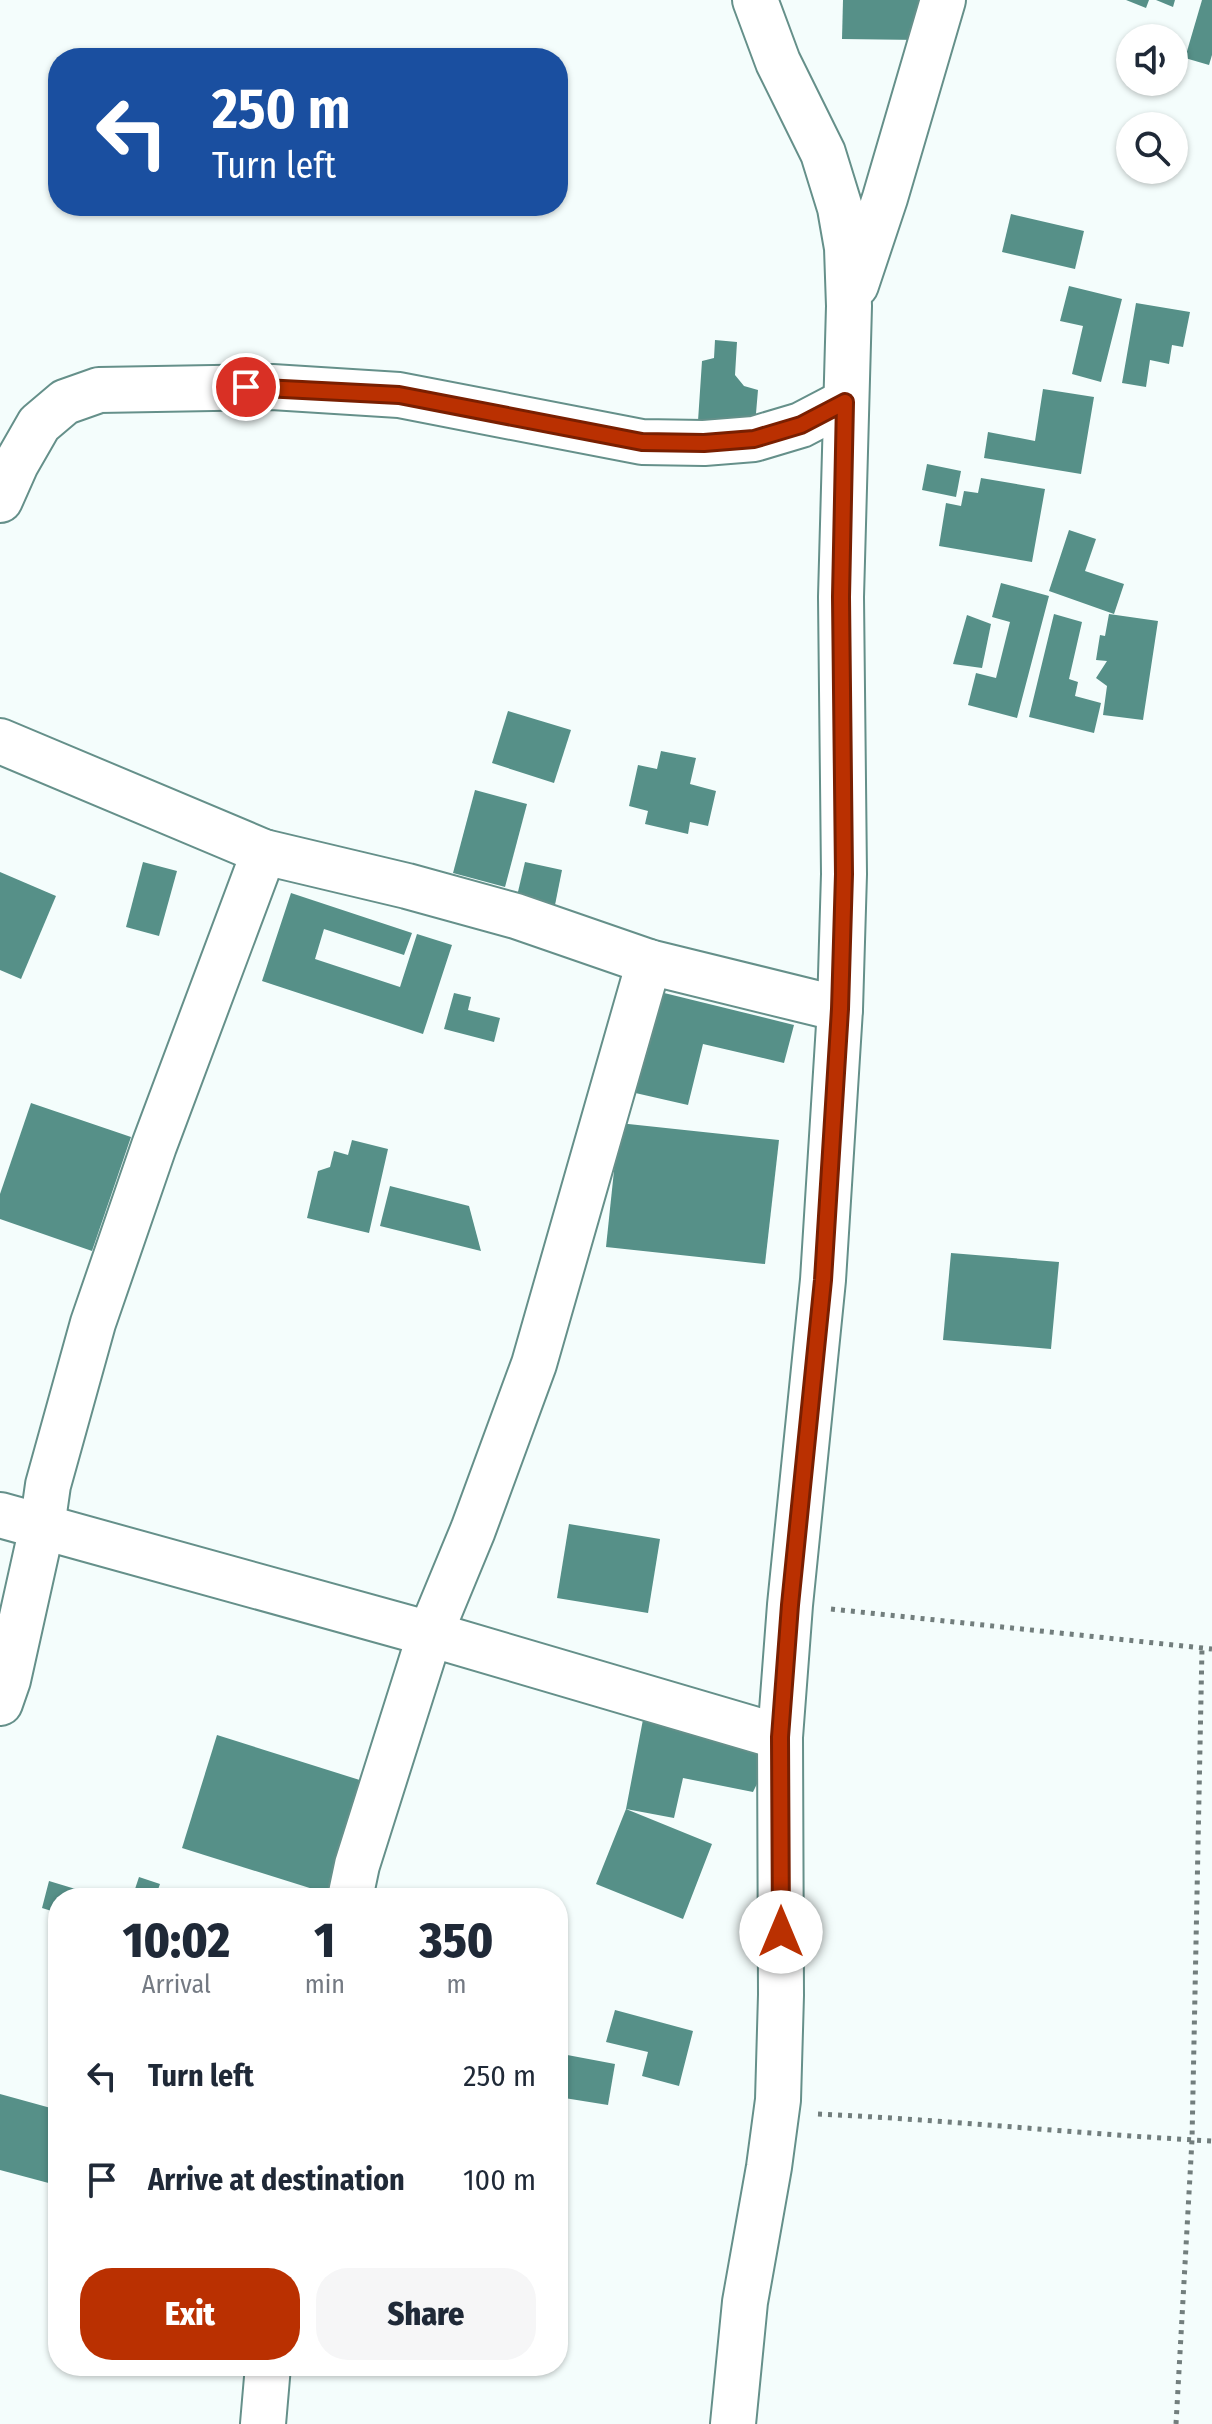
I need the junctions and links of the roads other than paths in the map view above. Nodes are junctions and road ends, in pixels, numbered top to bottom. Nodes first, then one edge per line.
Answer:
1 (755, 0) edge
2 (943, 0) edge
3 (849, 306) junction
4 (845, 402) junction
5 (0, 500) edge
6 (0, 741) edge
7 (264, 852) junction
8 (649, 962) junction
9 (840, 1009) junction
10 (0, 1515) edge
11 (42, 1527) junction
12 (430, 1634) junction
13 (0, 1703) edge
14 (780, 1737) junction
15 (352, 1888) edge
16 (267, 2376) edge
17 (263, 2424) edge
18 (733, 2424) edge

1 - 3 street
2 - 3 street
3 - 4 street
4 - 5 street
4 - 9 street
6 - 7 street
7 - 8 street
7 - 11 street
8 - 9 street
8 - 12 street
9 - 14 street
10 - 11 street
11 - 12 street
11 - 13 street
12 - 14 street
12 - 15 street
14 - 18 street
16 - 17 street

